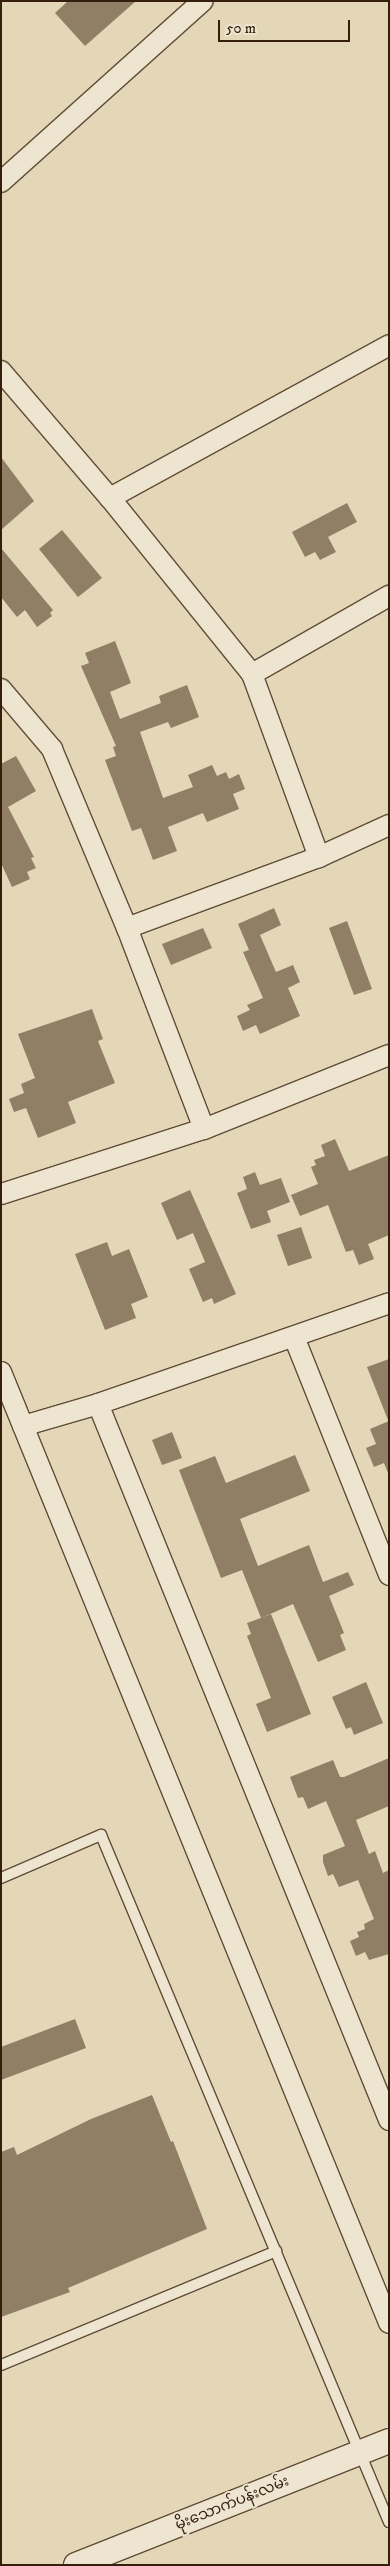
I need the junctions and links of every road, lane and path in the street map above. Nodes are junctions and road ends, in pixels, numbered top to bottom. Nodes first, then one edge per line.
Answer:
1 (203, 1) edge
2 (1, 182) edge
3 (389, 345) edge
4 (1, 371) edge
5 (110, 498) junction
6 (389, 596) edge
7 (252, 674) junction
8 (1, 689) edge
9 (389, 825) edge
10 (319, 857) junction
11 (128, 928) junction
12 (389, 1055) edge
13 (204, 1129) junction
14 (1, 1194) edge
15 (389, 1303) edge
16 (294, 1336) junction
17 (1, 1372) edge
18 (98, 1404) junction
19 (23, 1426) junction
20 (389, 1575) edge
21 (1, 1878) edge
22 (389, 2120) edge
23 (276, 2252) junction
24 (389, 2323) edge
25 (1, 2365) edge
26 (389, 2441) edge
27 (361, 2452) junction
28 (389, 2522) edge
29 (76, 2565) edge

1 - 2 street
3 - 5 street
4 - 5 street
5 - 7 street
6 - 7 street
7 - 10 street
8 - 11 street
9 - 10 street
10 - 11 street
11 - 13 street
12 - 13 street
13 - 14 street
15 - 16 street
16 - 18 street
16 - 20 street
17 - 19 street
18 - 19 street
18 - 22 street
19 - 24 street
21 - 23 lane
23 - 25 lane
23 - 27 lane
26 - 27 street, မိုးသောက်ပန်းလမ်း
27 - 28 lane
27 - 29 street, မိုးသောက်ပန်းလမ်း

